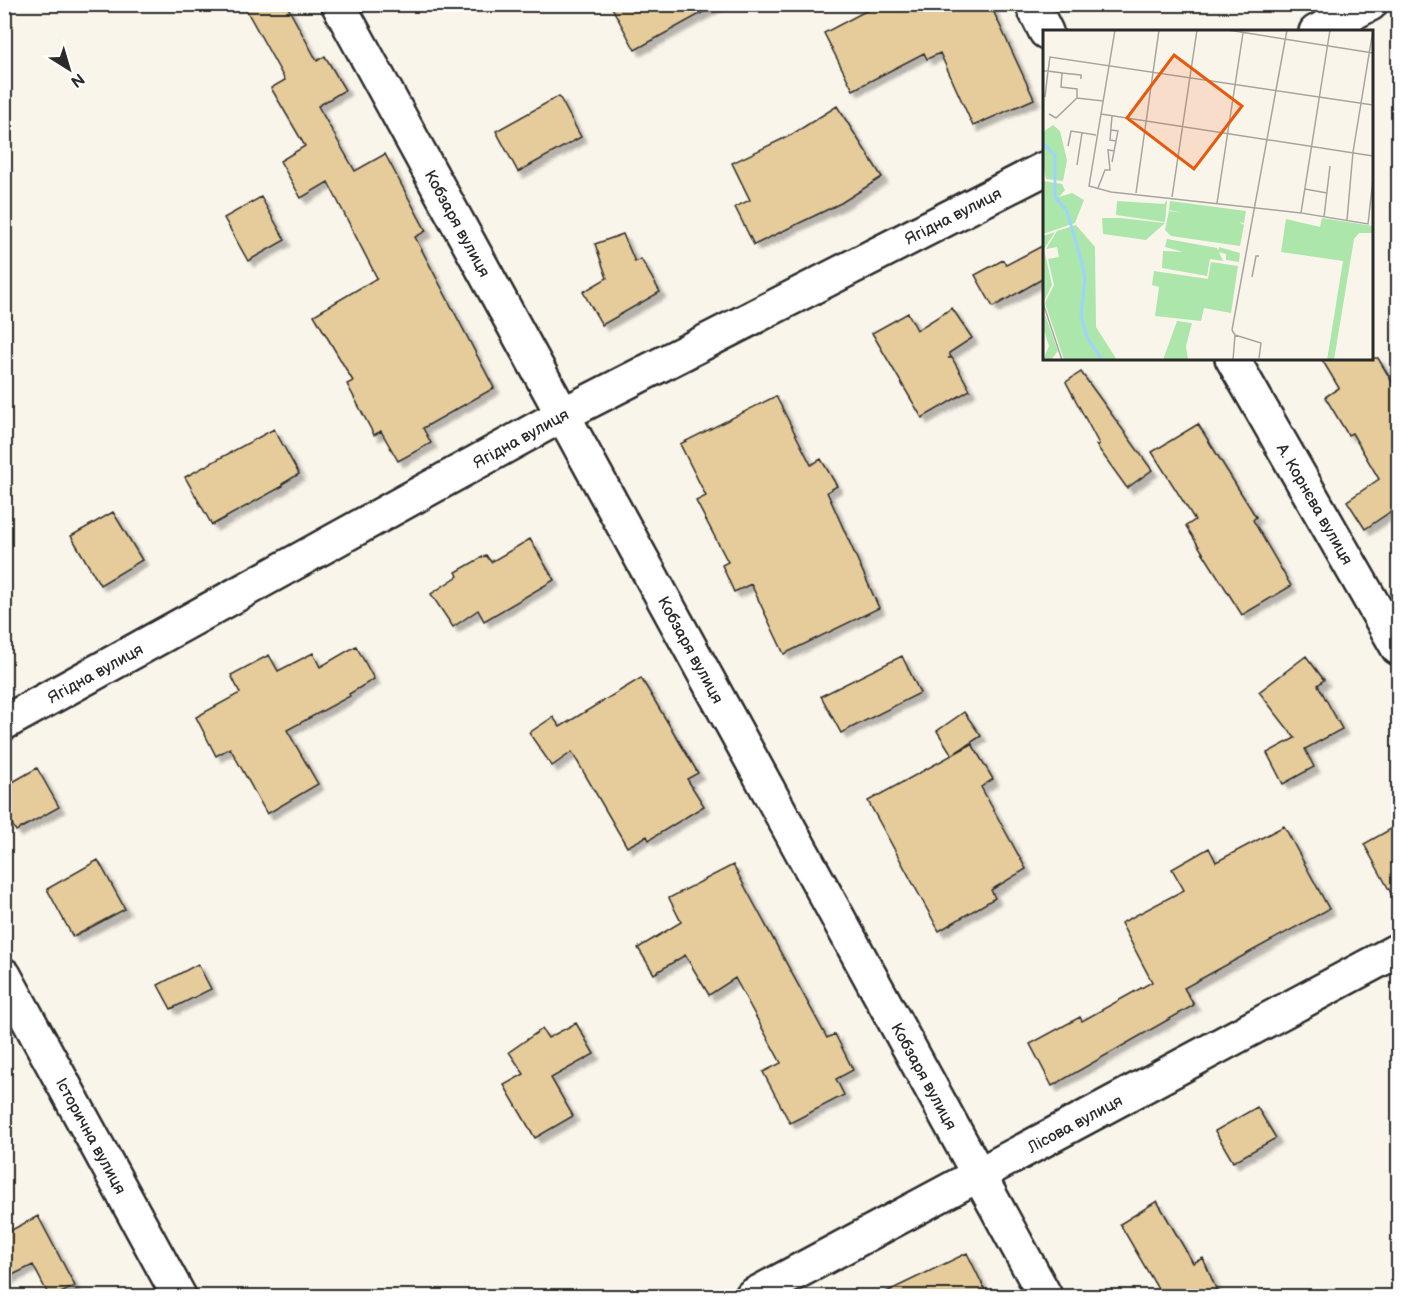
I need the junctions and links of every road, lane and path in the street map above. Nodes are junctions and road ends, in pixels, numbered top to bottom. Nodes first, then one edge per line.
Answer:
1 (338, 4) edge
2 (1032, 4) edge
3 (1370, 4) edge
4 (1045, 30) edge
5 (1321, 30) edge
6 (1043, 170) edge
7 (1233, 360) edge
8 (562, 415) junction
9 (1398, 648) edge
10 (4, 723) edge
11 (1398, 950) edge
12 (4, 975) edge
13 (979, 1177) junction
14 (179, 1296) edge
15 (752, 1296) edge
16 (1045, 1296) edge

1 - 8 street, Кобзаря вулиця
2 - 4 street
3 - 5 street
6 - 8 street, Ягідна вулиця
7 - 9 street, А. Корнєва вулиця
8 - 10 street, Ягідна вулиця
8 - 13 street, Кобзаря вулиця
11 - 13 street, Лісова вулиця
12 - 14 street, Історична вулиця
13 - 15 street, Лісова вулиця
13 - 16 street, Кобзаря вулиця

